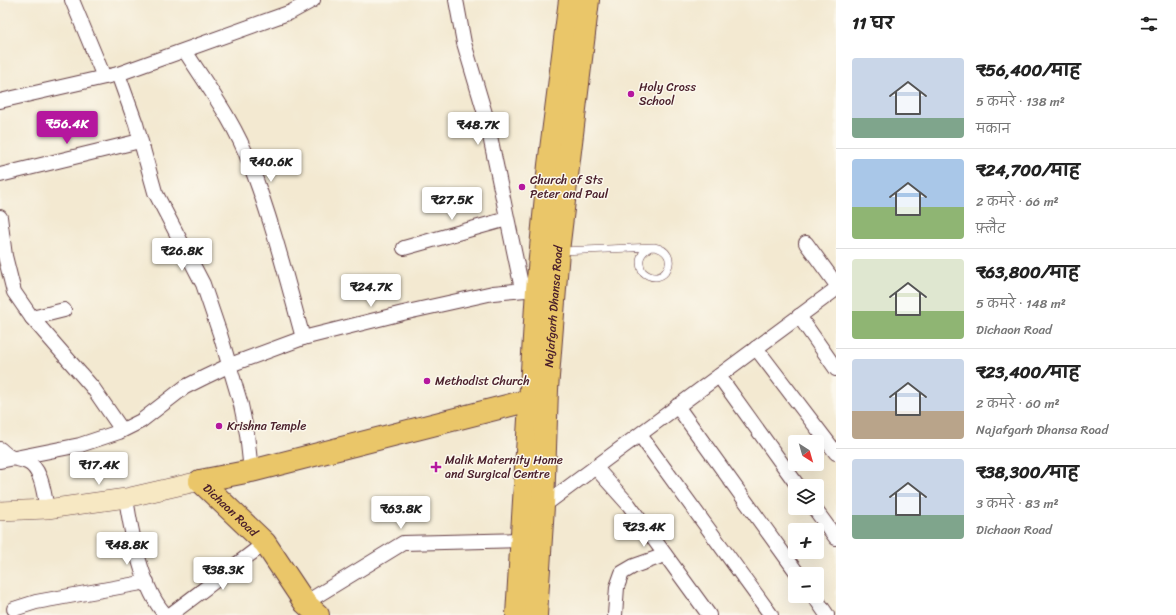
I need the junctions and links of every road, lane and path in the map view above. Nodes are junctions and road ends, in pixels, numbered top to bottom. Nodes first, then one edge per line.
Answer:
1 (72, 0) edge
2 (313, 0) edge
3 (456, 0) edge
4 (570, 0) edge
5 (588, 0) edge
6 (185, 51) junction
7 (118, 74) junction
8 (104, 77) junction
9 (0, 101) edge
10 (140, 141) junction
11 (0, 175) edge
12 (0, 217) edge
13 (506, 219) junction
14 (806, 243) dead end
15 (404, 248) dead end
16 (649, 248) junction
17 (558, 251) junction
18 (836, 284) edge
19 (529, 289) junction
20 (836, 289) edge
21 (64, 310) dead end
22 (799, 316) junction
23 (32, 318) junction
24 (303, 338) junction
25 (756, 348) junction
26 (230, 365) junction
27 (836, 369) edge
28 (719, 376) junction
29 (538, 398) junction
30 (677, 406) junction
31 (122, 430) junction
32 (640, 434) junction
33 (0, 449) edge
34 (836, 453) edge
35 (5, 460) edge
36 (595, 467) junction
37 (251, 471) junction
38 (793, 479) edge
39 (200, 481) junction
40 (126, 498) junction
41 (543, 506) junction
42 (47, 509) junction
43 (0, 511) edge
44 (819, 515) edge
45 (836, 538) edge
46 (521, 540) junction
47 (265, 543) junction
48 (666, 555) junction
49 (793, 567) edge
50 (147, 582) junction
51 (819, 603) edge
52 (14, 609) dead end
53 (311, 609) edge
54 (162, 613) edge
55 (517, 615) edge
56 (536, 615) edge
57 (615, 615) edge
58 (709, 615) edge
59 (771, 615) edge
60 (828, 615) edge

1 - 8 street
2 - 6 street
3 - 13 street
4 - 19 main road
5 - 17 main road, Najafgarh Dhansa Road
6 - 7 street
6 - 24 street
7 - 8 street
7 - 10 street
8 - 9 street
10 - 11 street
10 - 26 street
12 - 23 street
13 - 15 street
13 - 19 street
14 - 18 street
16 - 16 lane
16 - 17 lane
17 - 29 main road, Najafgarh Dhansa Road
19 - 24 street
19 - 29 main road
20 - 22 street
21 - 23 street
22 - 25 street
22 - 27 street
23 - 31 street
24 - 26 street
25 - 28 street
25 - 34 street
26 - 31 street
26 - 37 street
28 - 30 street
28 - 38 street
29 - 37 main road
29 - 41 main road, Najafgarh Dhansa Road
29 - 46 main road
30 - 32 street
30 - 49 street
31 - 35 street
32 - 36 street
32 - 59 street
33 - 35 street
35 - 42 street
36 - 41 street
36 - 48 street
37 - 39 main road
39 - 40 main road
39 - 47 main road, Dichaon Road
40 - 42 main road
40 - 50 street
41 - 56 main road, Najafgarh Dhansa Road
42 - 43 main road
44 - 45 street
46 - 53 street
46 - 55 main road
47 - 53 main road, Dichaon Road
47 - 54 street
48 - 57 street
48 - 58 street
50 - 52 street
50 - 54 street
51 - 60 street

